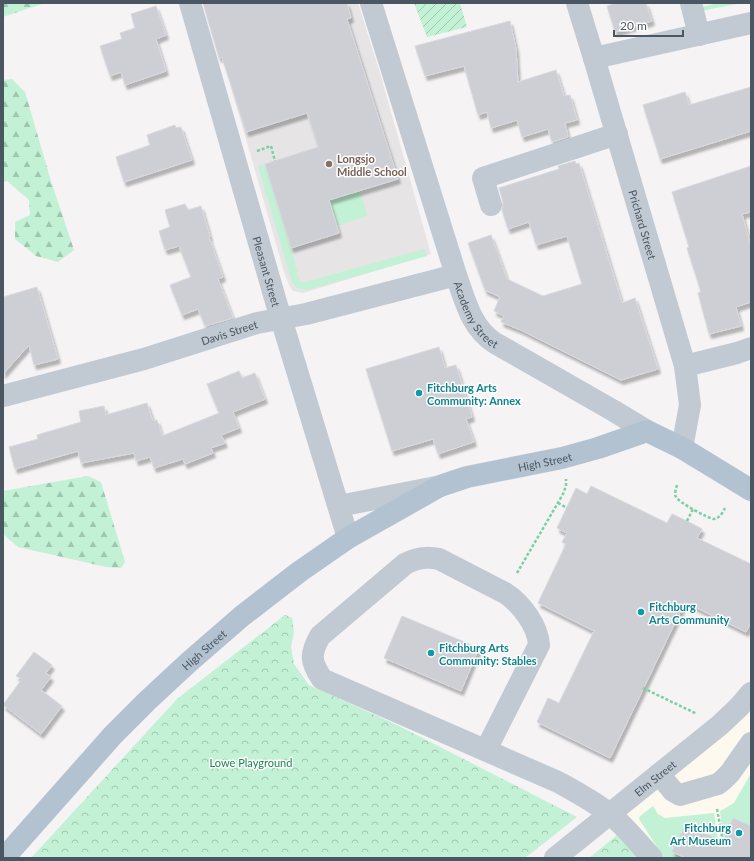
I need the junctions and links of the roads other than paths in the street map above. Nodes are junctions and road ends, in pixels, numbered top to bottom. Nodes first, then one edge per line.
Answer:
1 (190, 3) edge
2 (371, 3) edge
3 (577, 3) edge
4 (691, 3) edge
5 (751, 24) edge
6 (699, 35) junction
7 (594, 58) junction
8 (617, 134) junction
9 (491, 205) dead end
10 (456, 275) junction
11 (282, 318) junction
12 (751, 348) edge
13 (685, 366) junction
14 (3, 396) edge
15 (647, 431) junction
16 (682, 448) junction
17 (440, 486) junction
18 (751, 490) edge
19 (339, 506) junction
20 (348, 538) junction
21 (751, 693) edge
22 (751, 743) edge
23 (486, 750) junction
24 (659, 774) junction
25 (610, 814) junction
26 (4, 858) edge
27 (555, 858) edge
28 (652, 858) edge

1 - 11 street, Pleasant Street
2 - 10 street, Academy Street
3 - 7 street, Prichard Street
4 - 6 street
5 - 6 street
6 - 7 street
7 - 8 street, Prichard Street
8 - 9 street
8 - 13 street, Prichard Street
10 - 11 street, Davis Street
10 - 15 street, Academy Street
11 - 14 street, Davis Street
11 - 19 street, Pleasant Street
12 - 13 street
13 - 16 street, Prichard Street
15 - 16 main road, Academy Street
15 - 17 main road, High Street
16 - 18 main road, Academy Street
17 - 19 street, High Street
17 - 20 main road, High Street
19 - 20 street, Pleasant Street
20 - 26 main road, High Street
21 - 24 street, Elm Street
22 - 24 street
23 - 23 street
23 - 25 street
24 - 25 street, Elm Street
25 - 27 street, Elm Street
25 - 28 street

